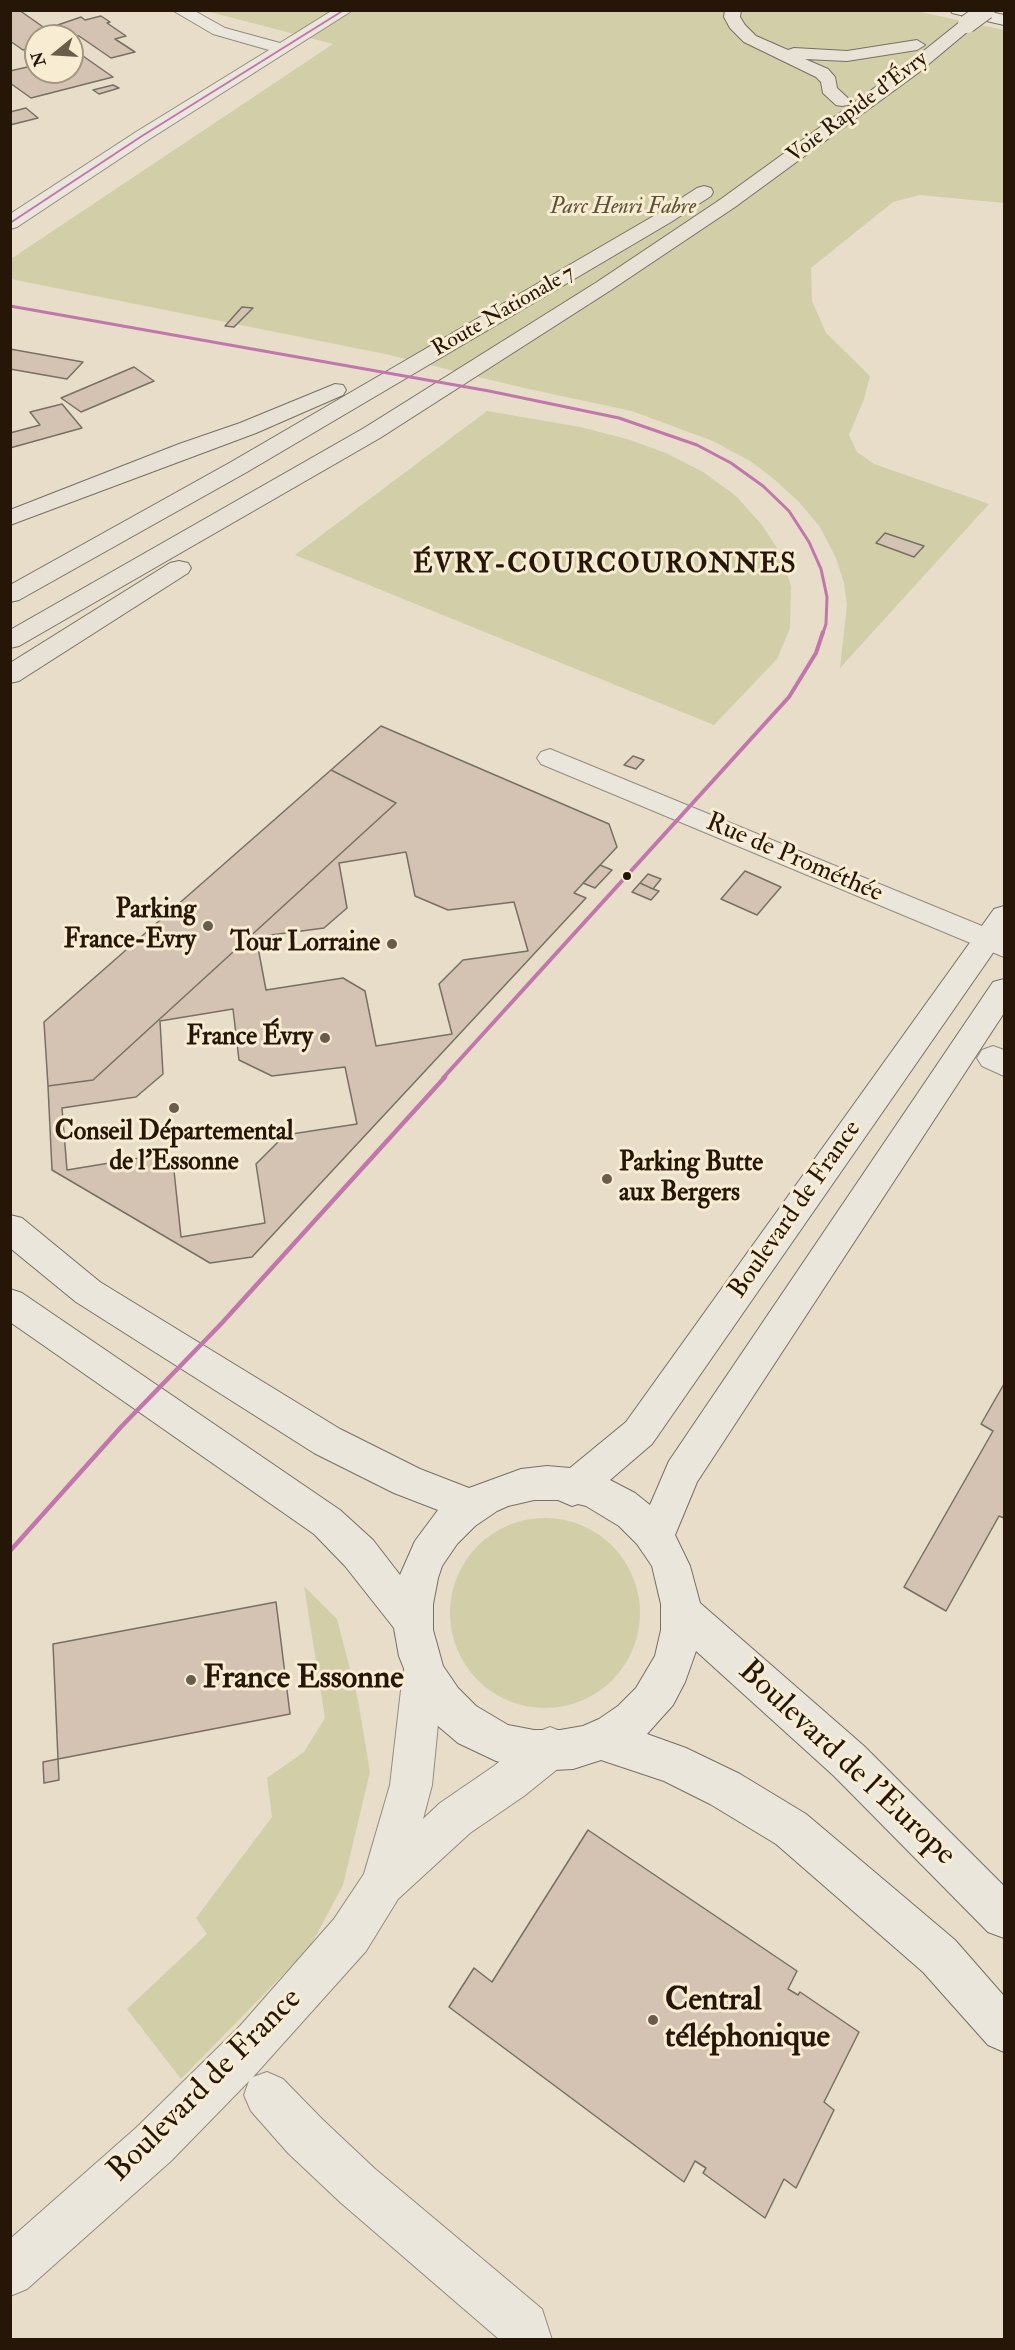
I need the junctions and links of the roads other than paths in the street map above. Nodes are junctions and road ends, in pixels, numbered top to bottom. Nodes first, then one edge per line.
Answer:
1 (180, 10) edge
2 (345, 10) edge
3 (986, 10) edge
4 (739, 15) edge
5 (959, 16) edge
6 (1005, 20) edge
7 (917, 45) junction
8 (283, 49) junction
9 (771, 50) junction
10 (842, 101) junction
11 (772, 147) dead end
12 (722, 180) dead end
13 (728, 203) joint
14 (10, 223) edge
15 (409, 367) junction
16 (372, 433) junction
17 (10, 518) edge
18 (10, 595) edge
19 (10, 641) edge
20 (10, 675) edge
21 (550, 758) dead end
22 (999, 934) edge
23 (1005, 990) edge
24 (10, 1228) edge
25 (10, 1303) edge
26 (572, 1489) junction
27 (472, 1506) junction
28 (655, 1538) junction
29 (685, 1615) junction
30 (409, 1617) junction
31 (423, 1673) junction
32 (598, 1739) junction
33 (550, 1748) junction
34 (383, 1884) junction
35 (1005, 1916) edge
36 (1005, 2029) edge
37 (267, 2095) dead end
38 (10, 2272) edge
39 (527, 2340) edge

1 - 8 main road
2 - 8 main road
3 - 5 main road, Voie Rapide d'Évry, bridge
4 - 9 main road
5 - 6 main road
5 - 7 main road
5 - 13 main road, Voie Rapide d'Évry
7 - 9 main road
7 - 10 main road
8 - 14 main road
9 - 10 main road
10 - 11 main road
12 - 15 main road, Route Nationale 7
13 - 16 main road, Route Nationale 7
15 - 17 main road
15 - 18 main road, Route Nationale 7
16 - 19 main road, Route Nationale 7
16 - 20 main road
21 - 22 main road, Rue de Prométhée
22 - 26 main road, Boulevard de France
23 - 28 main road, Boulevard de France
24 - 27 main road
25 - 30 main road
26 - 27 main road
26 - 28 main road
27 - 30 main road
28 - 29 main road
29 - 32 main road
29 - 35 main road, Boulevard de l'Europe
30 - 31 main road
31 - 33 main road
31 - 34 main road, Boulevard de France
32 - 33 main road
32 - 36 main road
33 - 34 main road, Boulevard de France
34 - 38 main road, Boulevard de France
37 - 39 main road

